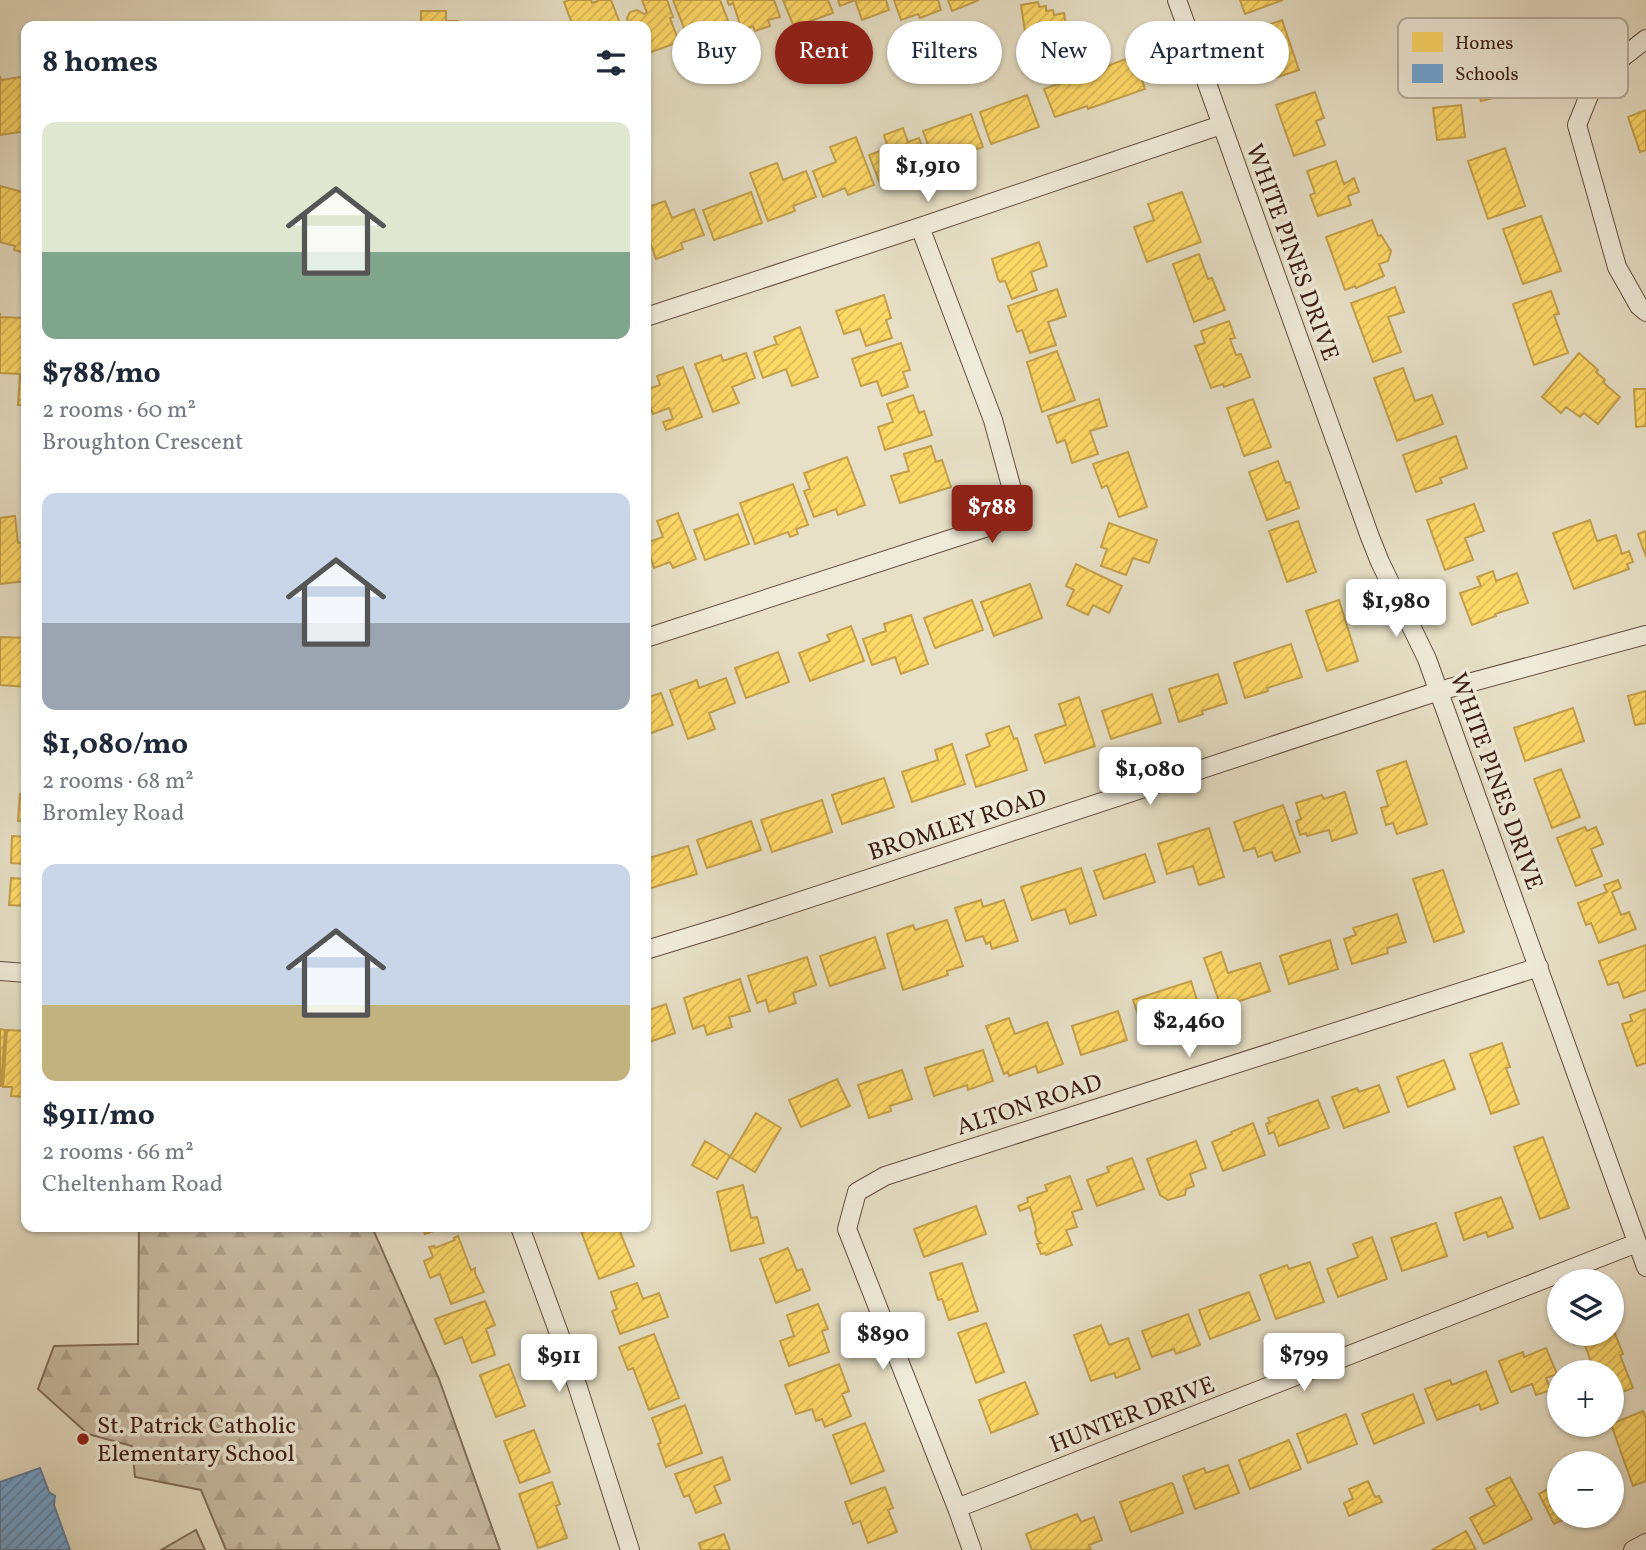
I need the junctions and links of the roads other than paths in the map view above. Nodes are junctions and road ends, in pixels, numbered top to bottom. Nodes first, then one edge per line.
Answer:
1 (1177, 0) edge
2 (1646, 39) edge
3 (1628, 53) edge
4 (1588, 98) edge
5 (1221, 125) junction
6 (920, 228) junction
7 (1646, 312) edge
8 (651, 315) edge
9 (1646, 635) edge
10 (651, 636) edge
11 (1439, 691) junction
12 (651, 948) edge
13 (1539, 967) junction
14 (0, 971) edge
15 (21, 973) edge
16 (522, 1232) edge
17 (1637, 1242) junction
18 (1646, 1267) edge
19 (957, 1508) junction
20 (1646, 1543) edge
21 (630, 1550) edge
22 (972, 1550) edge
23 (1633, 1550) edge

1 - 5 street, WHITE PINES DRIVE
2 - 3 street
4 - 7 street
5 - 6 street
5 - 11 street, WHITE PINES DRIVE
6 - 8 street
6 - 10 street
9 - 11 street, BROMLEY ROAD
11 - 12 street, BROMLEY ROAD
11 - 13 street, WHITE PINES DRIVE
13 - 17 street, WHITE PINES DRIVE
13 - 19 street, ALTON ROAD
14 - 15 street
16 - 21 street
17 - 18 street, WHITE PINES DRIVE
17 - 19 street, HUNTER DRIVE
19 - 22 street
20 - 23 street

